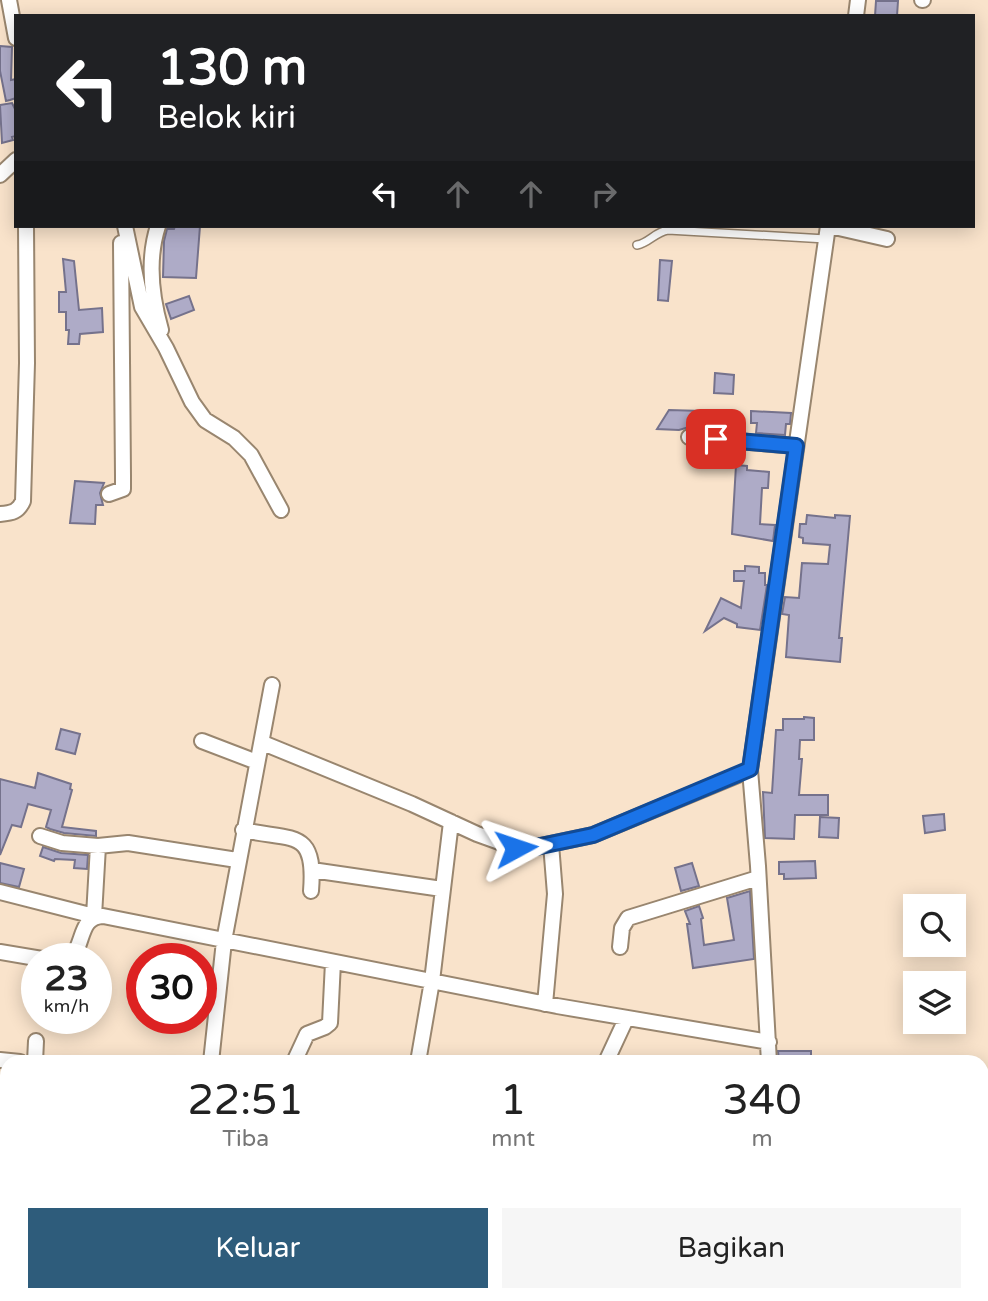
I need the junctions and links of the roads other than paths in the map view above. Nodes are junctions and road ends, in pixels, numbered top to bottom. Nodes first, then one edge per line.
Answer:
1 (9, 0) edge
2 (14, 27) edge
3 (26, 228) edge
4 (124, 228) edge
5 (124, 228) edge
6 (157, 228) edge
7 (858, 229) edge
8 (828, 230) edge
9 (887, 239) dead end
10 (637, 246) dead end
11 (166, 348) junction
12 (689, 437) dead end
13 (796, 446) junction
14 (109, 494) dead end
15 (281, 510) dead end
16 (0, 514) edge
17 (272, 685) dead end
18 (202, 741) dead end
19 (263, 743) junction
20 (257, 762) junction
21 (750, 769) junction
22 (451, 822) junction
23 (243, 830) junction
24 (40, 836) dead end
25 (551, 844) junction
26 (98, 846) junction
27 (237, 860) junction
28 (312, 870) junction
29 (758, 878) junction
30 (442, 888) junction
31 (311, 891) dead end
32 (0, 892) edge
33 (94, 916) junction
34 (224, 941) junction
35 (81, 943) edge
36 (620, 947) dead end
37 (0, 952) edge
38 (21, 956) edge
39 (333, 962) junction
40 (432, 982) junction
41 (545, 1004) junction
42 (626, 1018) junction
43 (36, 1041) dead end
44 (768, 1042) junction
45 (35, 1055) edge
46 (212, 1055) edge
47 (297, 1055) edge
48 (419, 1055) edge
49 (609, 1055) edge
50 (769, 1055) edge

1 - 2 street
3 - 16 street
4 - 11 street
5 - 14 street
6 - 11 street
7 - 8 street
7 - 9 street
8 - 10 lane
8 - 13 street
11 - 15 street
12 - 13 street
13 - 21 street
17 - 19 street
18 - 20 street
19 - 20 street
19 - 22 street
20 - 23 street
21 - 25 street
21 - 29 street
22 - 25 street
22 - 30 street
23 - 27 street
23 - 28 street
24 - 26 street
25 - 41 street
26 - 27 street
26 - 33 street
27 - 34 street
28 - 30 street
28 - 31 street
29 - 36 street
29 - 44 street
30 - 40 street
32 - 33 street
33 - 34 street
33 - 35 street
34 - 39 street
34 - 46 street
37 - 38 street
39 - 40 street
39 - 47 street
40 - 41 street
40 - 48 street
41 - 42 street
42 - 44 street
42 - 49 street
43 - 45 street
44 - 50 street

